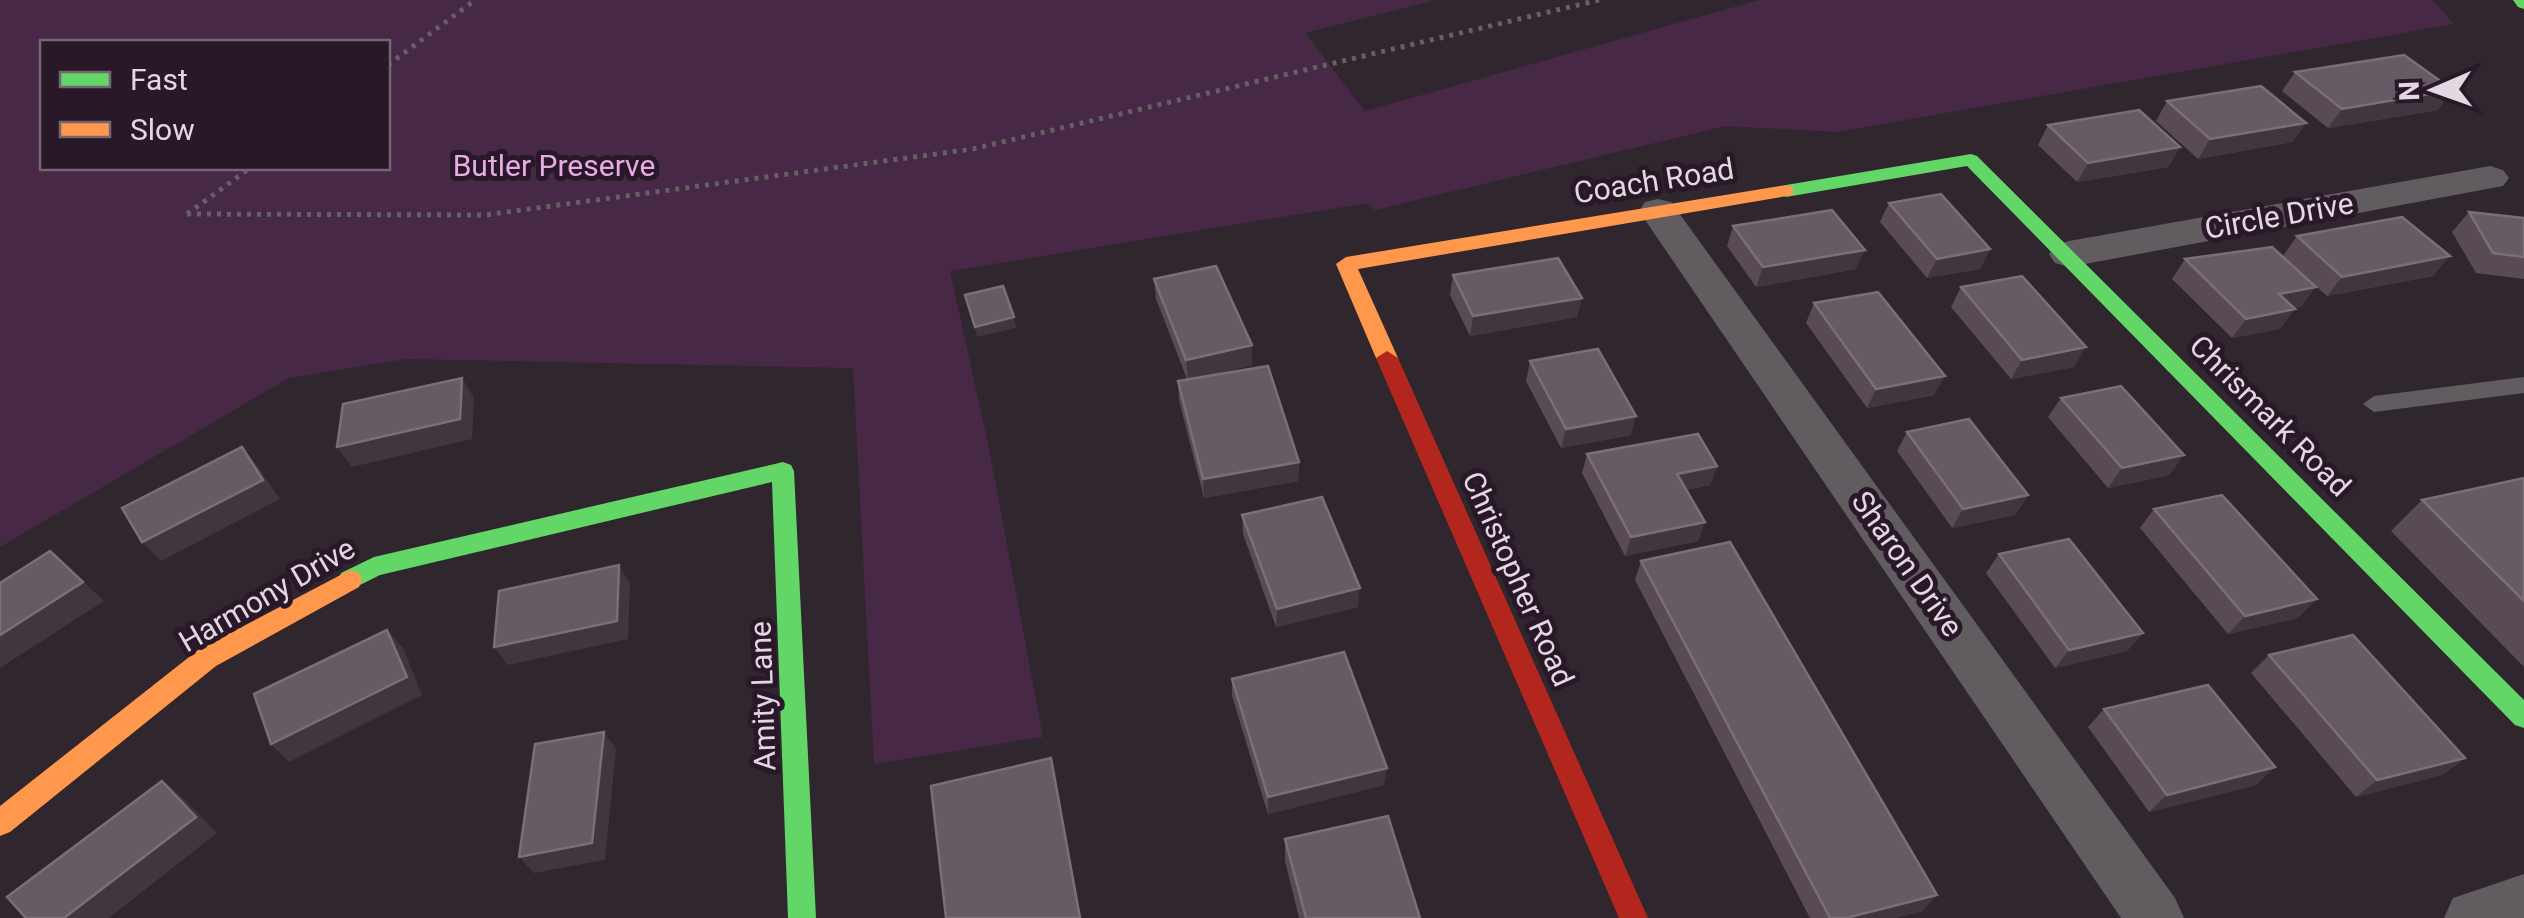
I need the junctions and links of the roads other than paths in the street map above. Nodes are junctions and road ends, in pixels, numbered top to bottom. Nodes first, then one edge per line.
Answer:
1 (1971, 160) joint
2 (2490, 178) dead end
3 (1658, 211) junction
4 (2069, 254) junction
5 (1346, 264) joint
6 (2524, 385) edge
7 (2374, 404) dead end
8 (783, 471) joint
9 (2524, 717) edge
10 (0, 823) edge
11 (2524, 902) edge
12 (802, 918) edge
13 (1634, 918) edge
14 (2155, 918) edge
15 (2474, 918) edge

1 - 3 street, Coach Road
1 - 4 street, Chrismark Road
2 - 4 street, Circle Drive
3 - 5 street, Coach Road
3 - 14 street, Sharon Drive
4 - 9 street, Chrismark Road
5 - 13 street, Christopher Road
6 - 7 lane
8 - 10 street, Harmony Drive
8 - 12 street, Amity Lane
11 - 15 street

